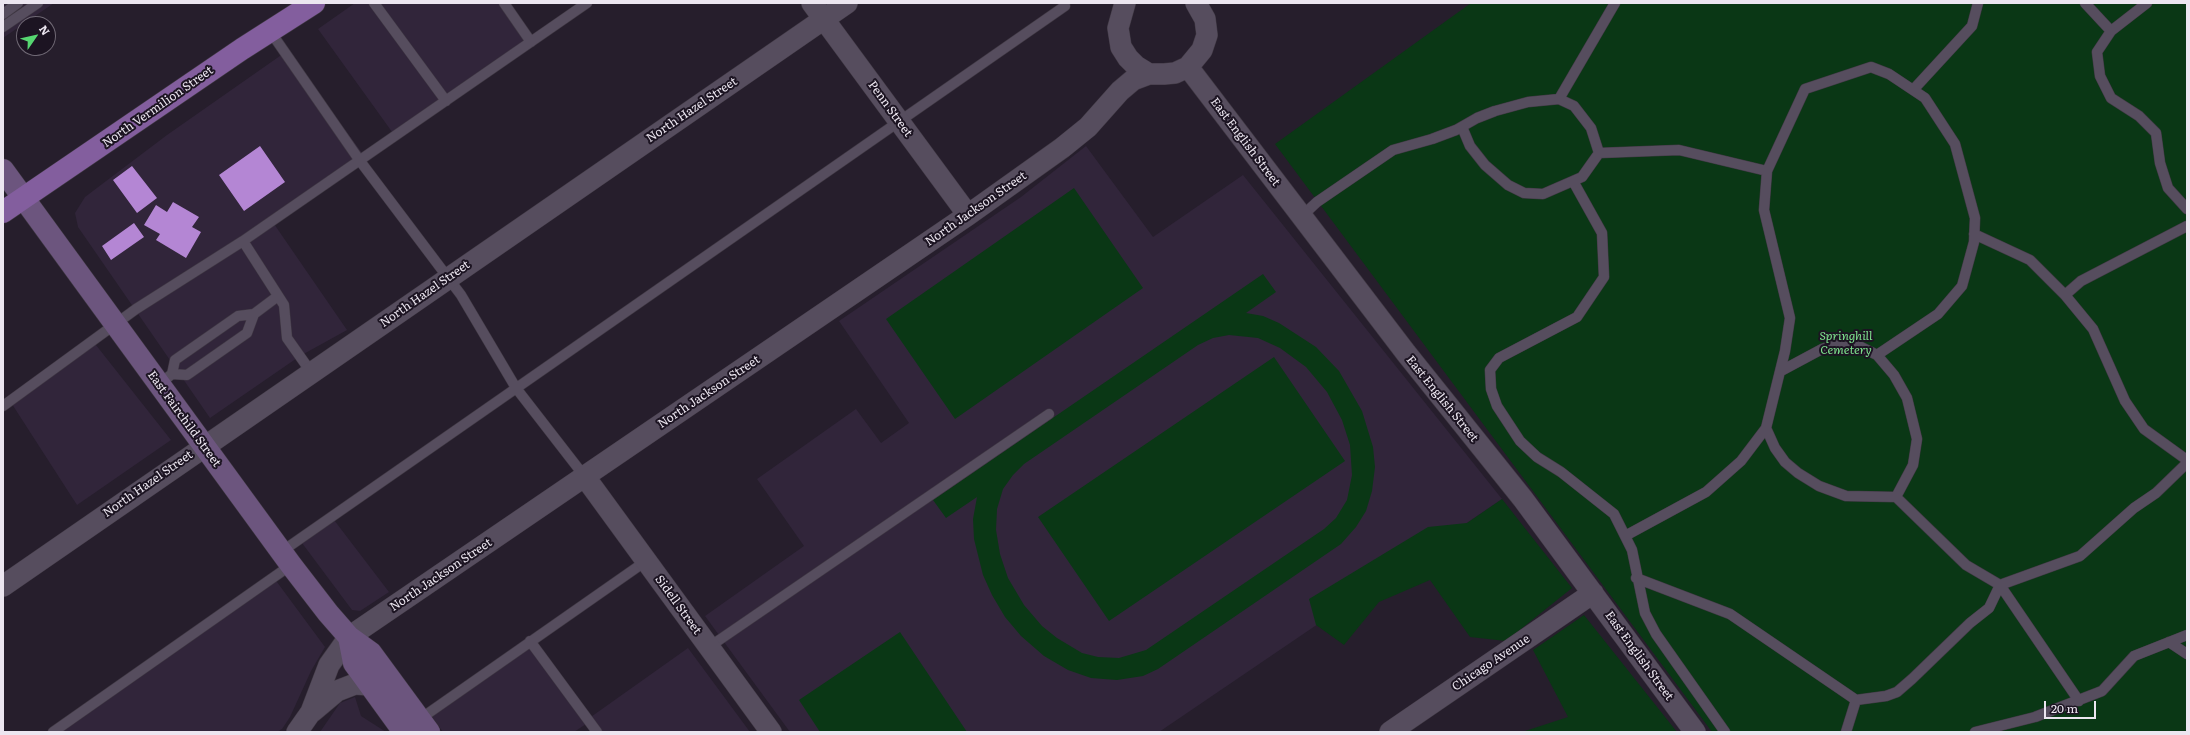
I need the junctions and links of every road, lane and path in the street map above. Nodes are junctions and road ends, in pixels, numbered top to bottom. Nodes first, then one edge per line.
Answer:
1 (18, 3) edge
2 (38, 3) edge
3 (314, 3) edge
4 (374, 3) edge
5 (504, 3) edge
6 (587, 3) edge
7 (812, 3) edge
8 (848, 3) edge
9 (1125, 3) edge
10 (1196, 3) edge
11 (1615, 3) edge
12 (2085, 3) edge
13 (2147, 3) edge
14 (1979, 4) edge
15 (1065, 6) dead end
16 (3, 14) edge
17 (824, 20) junction
18 (3, 27) edge
19 (270, 31) junction
20 (2111, 31) junction
21 (531, 42) junction
22 (1188, 67) junction
23 (1149, 74) junction
24 (1913, 90) junction
25 (1559, 98) junction
26 (446, 101) junction
27 (899, 120) junction
28 (1462, 127) junction
29 (1599, 153) junction
30 (360, 161) junction
31 (3, 170) edge
32 (1767, 171) junction
33 (1573, 181) junction
34 (24, 198) junction
35 (2187, 210) edge
36 (3, 212) edge
37 (968, 215) junction
38 (1302, 216) junction
39 (2187, 226) edge
40 (1974, 234) junction
41 (243, 241) junction
42 (448, 278) junction
43 (2065, 295) junction
44 (278, 296) junction
45 (254, 314) junction
46 (115, 323) junction
47 (1877, 355) junction
48 (1780, 371) junction
49 (311, 372) junction
50 (166, 379) junction
51 (516, 388) junction
52 (3, 406) edge
53 (1049, 414) dead end
54 (1766, 428) junction
55 (204, 445) junction
56 (2187, 461) edge
57 (585, 478) junction
58 (1896, 498) junction
59 (1625, 536) junction
60 (286, 558) junction
61 (646, 561) junction
62 (1636, 578) junction
63 (2000, 585) junction
64 (3, 586) edge
65 (1593, 593) junction
66 (2187, 635) edge
67 (349, 637) junction
68 (530, 641) junction
69 (2169, 642) junction
70 (709, 647) junction
71 (2187, 654) edge
72 (370, 685) junction
73 (1856, 700) junction
74 (2079, 701) junction
75 (311, 712) junction
76 (418, 728) edge
77 (54, 732) edge
78 (297, 732) edge
79 (597, 732) edge
80 (771, 732) edge
81 (1390, 732) edge
82 (1695, 732) edge
83 (1725, 732) edge
84 (1846, 732) edge
85 (1974, 732) edge

1 - 16 lane
2 - 18 lane
3 - 19 main road, North Vermilion Street
4 - 26 lane
5 - 21 lane
6 - 21 lane
7 - 17 street, Penn Street
8 - 17 street, North Hazel Street
9 - 23 street
10 - 22 street
11 - 25 lane
12 - 20 lane
13 - 20 lane
14 - 24 lane
15 - 27 lane
17 - 27 street, Penn Street
17 - 42 street, North Hazel Street
19 - 30 lane
19 - 34 main road, North Vermilion Street
20 - 35 lane
21 - 26 lane
22 - 23 street
22 - 38 street, East English Street
23 - 37 street, North Jackson Street
24 - 32 lane
24 - 40 lane
25 - 28 lane
25 - 29 lane
26 - 30 lane
27 - 37 street, Penn Street
27 - 51 lane
28 - 33 lane
28 - 38 lane
29 - 32 lane
29 - 33 lane
30 - 41 lane
30 - 42 lane
31 - 34 street, East Fairchild Street
32 - 48 lane
33 - 59 lane
34 - 36 main road, North Vermilion Street
34 - 46 street, East Fairchild Street
37 - 57 street, North Jackson Street
38 - 65 street, East English Street
39 - 43 lane
40 - 43 lane
40 - 47 lane
41 - 44 lane
41 - 46 lane
42 - 49 street, North Hazel Street
42 - 51 lane
43 - 56 lane
44 - 45 lane
44 - 49 lane
45 - 50 lane
45 - 50 lane
46 - 50 street, East Fairchild Street
46 - 52 lane
47 - 48 lane
47 - 58 lane
48 - 54 lane
49 - 55 street, North Hazel Street
50 - 55 street, East Fairchild Street
51 - 57 lane
51 - 60 lane
53 - 70 lane
54 - 58 lane
54 - 59 lane
55 - 60 street, East Fairchild Street
55 - 64 street, North Hazel Street
56 - 63 lane
57 - 61 street, Sidell Street
57 - 67 street, North Jackson Street
58 - 63 lane
59 - 62 lane
60 - 67 street, East Fairchild Street
60 - 77 lane
61 - 68 lane
61 - 70 street, Sidell Street
62 - 73 lane
62 - 83 lane
63 - 73 lane
63 - 74 lane
65 - 81 street, Chicago Avenue
65 - 82 street, East English Street
66 - 69 lane
67 - 72 street
67 - 75 street, North Jackson Street
67 - 76 street, East Fairchild Street
68 - 76 lane
68 - 79 lane
69 - 71 lane
69 - 74 lane
70 - 80 street, Sidell Street
72 - 75 street
72 - 76 street
73 - 84 lane
74 - 85 lane
75 - 78 street, North Jackson Street

